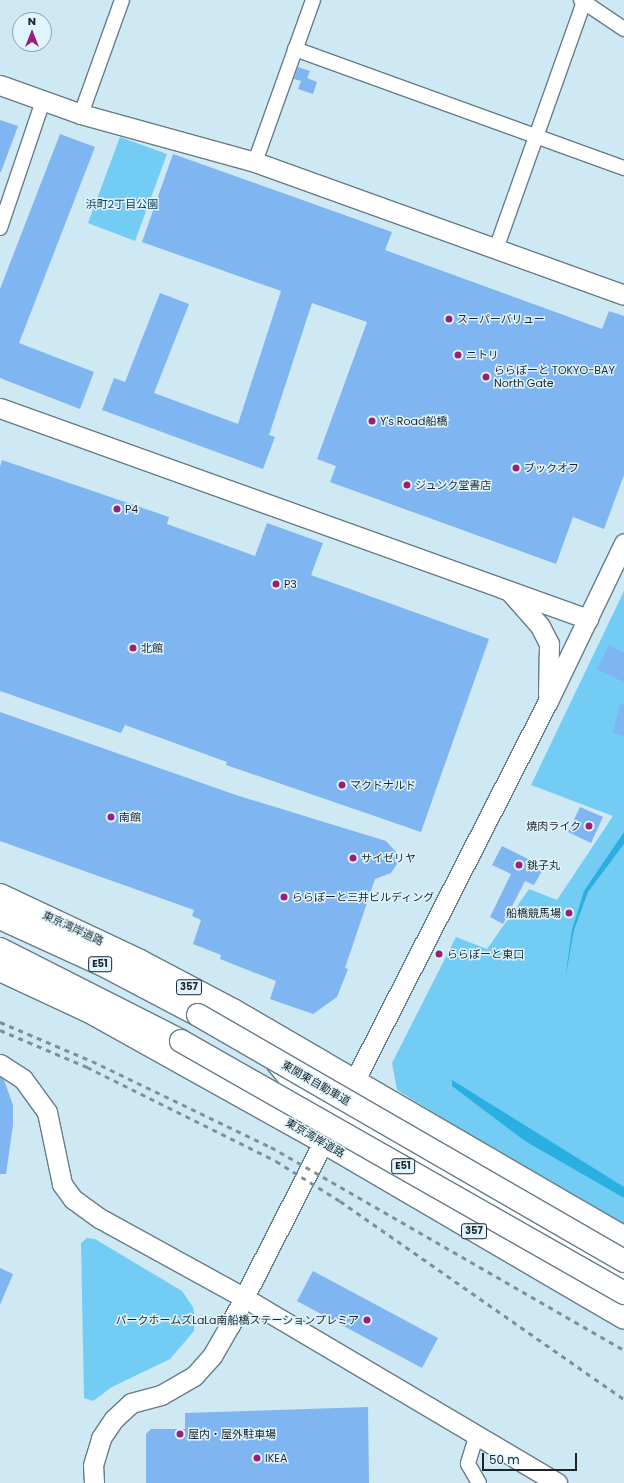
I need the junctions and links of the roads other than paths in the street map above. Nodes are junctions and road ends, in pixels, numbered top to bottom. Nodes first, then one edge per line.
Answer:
1 (122, 0) edge
2 (313, 0) edge
3 (582, 1) edge
4 (624, 29) edge
5 (295, 49) junction
6 (0, 85) edge
7 (43, 101) junction
8 (81, 114) junction
9 (536, 135) junction
10 (255, 162) junction
11 (624, 168) edge
12 (0, 228) edge
13 (496, 249) junction
14 (624, 295) edge
15 (0, 408) edge
16 (624, 543) edge
17 (510, 592) junction
18 (588, 619) junction
19 (548, 701) junction
20 (9, 898) edge
21 (0, 918) edge
22 (0, 949) edge
23 (0, 970) edge
24 (192, 988) junction
25 (0, 1064) edge
26 (356, 1081) junction
27 (340, 1113) junction
28 (325, 1144) junction
29 (624, 1238) edge
30 (624, 1262) edge
31 (624, 1280) edge
32 (624, 1293) edge
33 (243, 1297) junction
34 (624, 1318) edge
35 (476, 1437) junction
36 (525, 1474) edge
37 (94, 1483) edge
38 (479, 1483) edge
39 (557, 1483) edge

1 - 8 street
2 - 5 street
3 - 4 street
3 - 9 street
5 - 9 street
5 - 10 street
6 - 7 street
7 - 8 street
7 - 12 street
8 - 10 street
9 - 11 street
9 - 13 street
10 - 13 street
13 - 14 street
15 - 17 street
16 - 18 street
17 - 18 street
17 - 19 street
18 - 19 street
19 - 26 street
20 - 24 highway, 東京湾岸道路 / 357
21 - 30 highway, 東関東自動車道 / E51, bridge
22 - 32 highway, E51, bridge
23 - 28 highway, 東京湾岸道路 / 357
24 - 26 highway, 東京湾岸道路 / 357
24 - 27 street
25 - 33 street
26 - 27 street
26 - 29 highway, 東京湾岸道路 / 357
27 - 28 street
27 - 31 street
28 - 33 street
28 - 34 highway, 東京湾岸道路 / 357
33 - 35 street
33 - 37 street
35 - 36 street
35 - 38 street
36 - 39 street

